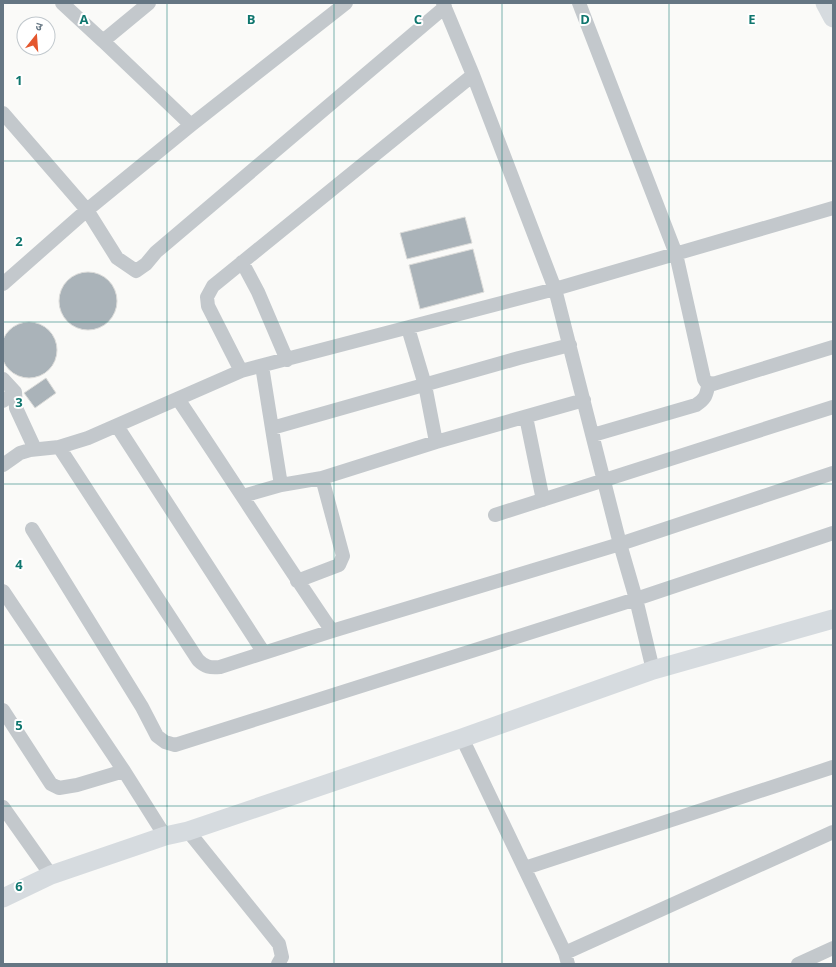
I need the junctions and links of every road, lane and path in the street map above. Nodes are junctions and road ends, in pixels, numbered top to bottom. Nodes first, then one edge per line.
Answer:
1 (62, 3) edge
2 (149, 3) edge
3 (346, 3) edge
4 (579, 3) edge
5 (825, 3) edge
6 (444, 5) edge
7 (833, 18) edge
8 (103, 41) junction
9 (473, 75) junction
10 (3, 113) edge
11 (191, 125) junction
12 (833, 208) edge
13 (87, 210) junction
14 (676, 254) junction
15 (242, 262) junction
16 (3, 284) edge
17 (555, 289) junction
18 (408, 328) junction
19 (570, 345) junction
20 (833, 347) edge
21 (287, 360) junction
22 (262, 366) junction
23 (241, 371) junction
24 (3, 379) edge
25 (709, 383) junction
26 (425, 385) junction
27 (15, 392) junction
28 (178, 399) junction
29 (584, 400) junction
30 (3, 401) edge
31 (833, 407) edge
32 (526, 417) junction
33 (118, 426) junction
34 (272, 428) junction
35 (593, 435) junction
36 (436, 442) junction
37 (59, 447) junction
38 (36, 449) junction
39 (3, 465) edge
40 (833, 474) edge
41 (322, 478) junction
42 (604, 480) junction
43 (281, 485) junction
44 (243, 496) junction
45 (543, 500) junction
46 (494, 515) dead end
47 (32, 529) dead end
48 (833, 534) edge
49 (620, 544) junction
50 (297, 581) junction
51 (3, 591) edge
52 (636, 599) junction
53 (833, 619) edge
54 (332, 631) junction
55 (264, 653) junction
56 (654, 670) junction
57 (3, 710) edge
58 (462, 738) junction
59 (833, 767) edge
60 (124, 772) junction
61 (3, 807) edge
62 (188, 830) junction
63 (833, 832) edge
64 (165, 836) junction
65 (525, 868) junction
66 (51, 875) junction
67 (3, 898) edge
68 (833, 948) edge
69 (567, 959) edge
70 (278, 964) edge
71 (798, 964) edge

1 - 8 street
2 - 8 street
3 - 11 street
4 - 14 street
5 - 7 street
6 - 9 street
6 - 13 street
8 - 11 street
9 - 15 street
9 - 17 street
10 - 13 street
11 - 13 street
12 - 14 street
13 - 16 street
14 - 17 street
14 - 25 street
15 - 21 street
15 - 23 street
17 - 18 street
17 - 19 street
18 - 21 street
18 - 26 street
19 - 26 street
19 - 29 street
20 - 25 street
21 - 22 street
22 - 23 street
22 - 34 street
23 - 28 street
24 - 27 street
25 - 35 street
26 - 34 street
26 - 36 street
27 - 30 street
27 - 38 street
28 - 33 street
28 - 44 street
29 - 32 street
29 - 35 street
31 - 42 street
32 - 36 street
32 - 45 street
33 - 37 street
33 - 55 street
34 - 43 street
35 - 42 street
36 - 41 street
37 - 38 street
37 - 55 street
38 - 39 street
40 - 49 street
41 - 43 street
41 - 50 street
42 - 45 street
42 - 49 street
43 - 44 street
44 - 50 street
45 - 46 street
47 - 52 street
48 - 52 street
49 - 52 street
49 - 54 street
50 - 54 street
51 - 60 street
52 - 56 street
53 - 56 street
54 - 55 street
56 - 58 street
57 - 60 street
58 - 62 street
58 - 65 street
59 - 65 street
60 - 64 street
61 - 66 street
62 - 64 street
62 - 70 street
63 - 69 street
64 - 66 street
65 - 69 street
66 - 67 street
68 - 71 street

